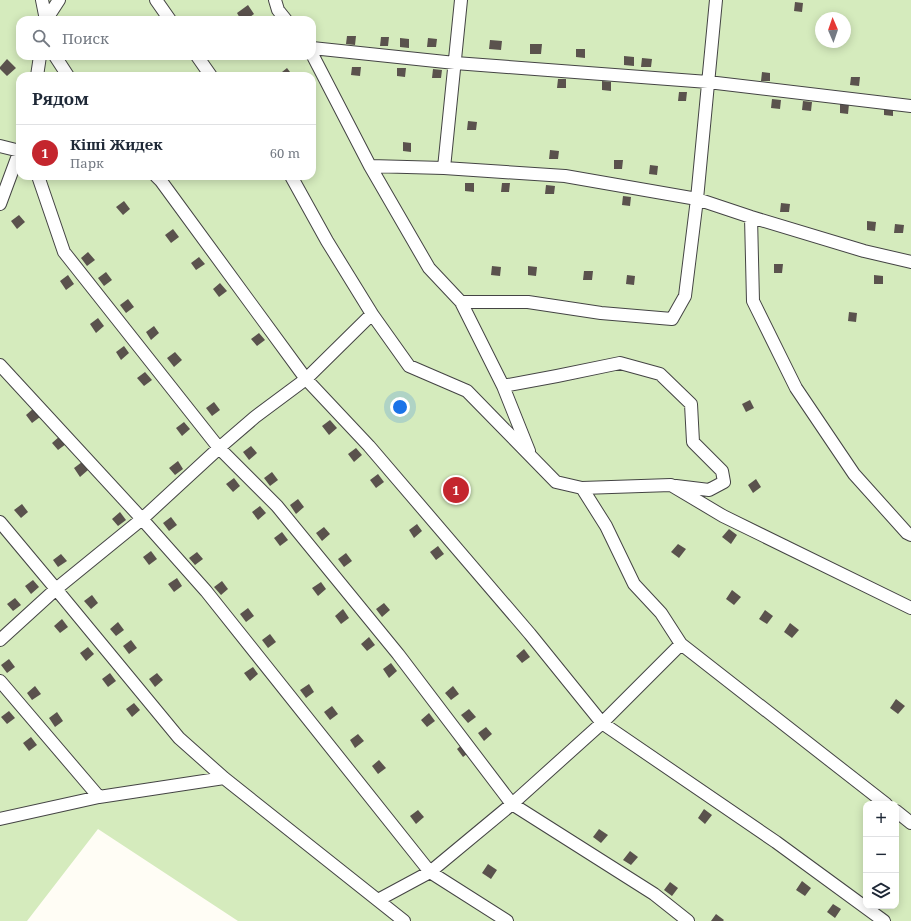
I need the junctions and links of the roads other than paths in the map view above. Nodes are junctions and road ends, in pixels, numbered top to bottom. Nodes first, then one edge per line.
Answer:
1 (42, 0) edge
2 (58, 0) edge
3 (156, 0) edge
4 (275, 0) edge
5 (461, 0) edge
6 (716, 0) edge
7 (45, 16) edge
8 (48, 16) edge
9 (167, 16) edge
10 (283, 16) edge
11 (316, 48) edge
12 (39, 60) edge
13 (58, 60) edge
14 (200, 60) edge
15 (315, 60) edge
16 (455, 63) junction
17 (38, 72) edge
18 (65, 72) edge
19 (208, 72) edge
20 (708, 82) junction
21 (911, 106) edge
22 (0, 146) edge
23 (16, 149) edge
24 (16, 161) edge
25 (370, 166) junction
26 (444, 168) junction
27 (39, 180) edge
28 (160, 180) edge
29 (293, 180) edge
30 (697, 199) junction
31 (0, 204) edge
32 (751, 217) junction
33 (911, 262) edge
34 (461, 302) junction
35 (372, 314) junction
36 (0, 365) edge
37 (306, 379) junction
38 (502, 386) junction
39 (220, 448) junction
40 (531, 458) junction
41 (670, 486) junction
42 (582, 488) junction
43 (142, 519) junction
44 (0, 522) edge
45 (911, 535) edge
46 (56, 589) junction
47 (911, 608) edge
48 (0, 640) edge
49 (682, 644) junction
50 (0, 681) edge
51 (602, 723) junction
52 (224, 778) junction
53 (99, 797) junction
54 (882, 801) edge
55 (512, 804) junction
56 (899, 814) edge
57 (0, 819) edge
58 (911, 823) edge
59 (430, 872) junction
60 (378, 900) junction
61 (404, 921) edge
62 (506, 921) edge
63 (688, 921) edge
64 (884, 921) edge

1 - 7 street
2 - 8 street
3 - 9 street
4 - 10 street
5 - 16 street
6 - 20 street
11 - 16 street
12 - 17 street
13 - 18 street
14 - 19 street
15 - 25 street
16 - 20 street
16 - 26 street
20 - 21 street
20 - 30 street
22 - 23 street
24 - 31 street
25 - 26 street
25 - 34 street
26 - 30 street
27 - 39 street
28 - 37 street
29 - 35 street
30 - 32 street
30 - 34 street
32 - 33 street
32 - 45 street
34 - 38 street
35 - 37 street
35 - 40 street
36 - 43 street
37 - 39 street
37 - 51 street
38 - 40 street
38 - 41 street
39 - 43 street
39 - 55 street
40 - 42 street
41 - 42 street
41 - 47 street
42 - 49 street
43 - 46 street
43 - 59 street
44 - 46 street
46 - 48 street
46 - 52 street
49 - 51 street
49 - 54 street
50 - 53 street
51 - 55 street
51 - 64 street
52 - 53 street
52 - 60 street
53 - 57 street
55 - 59 street
55 - 63 street
56 - 58 street
59 - 60 street
59 - 62 street
60 - 61 street

